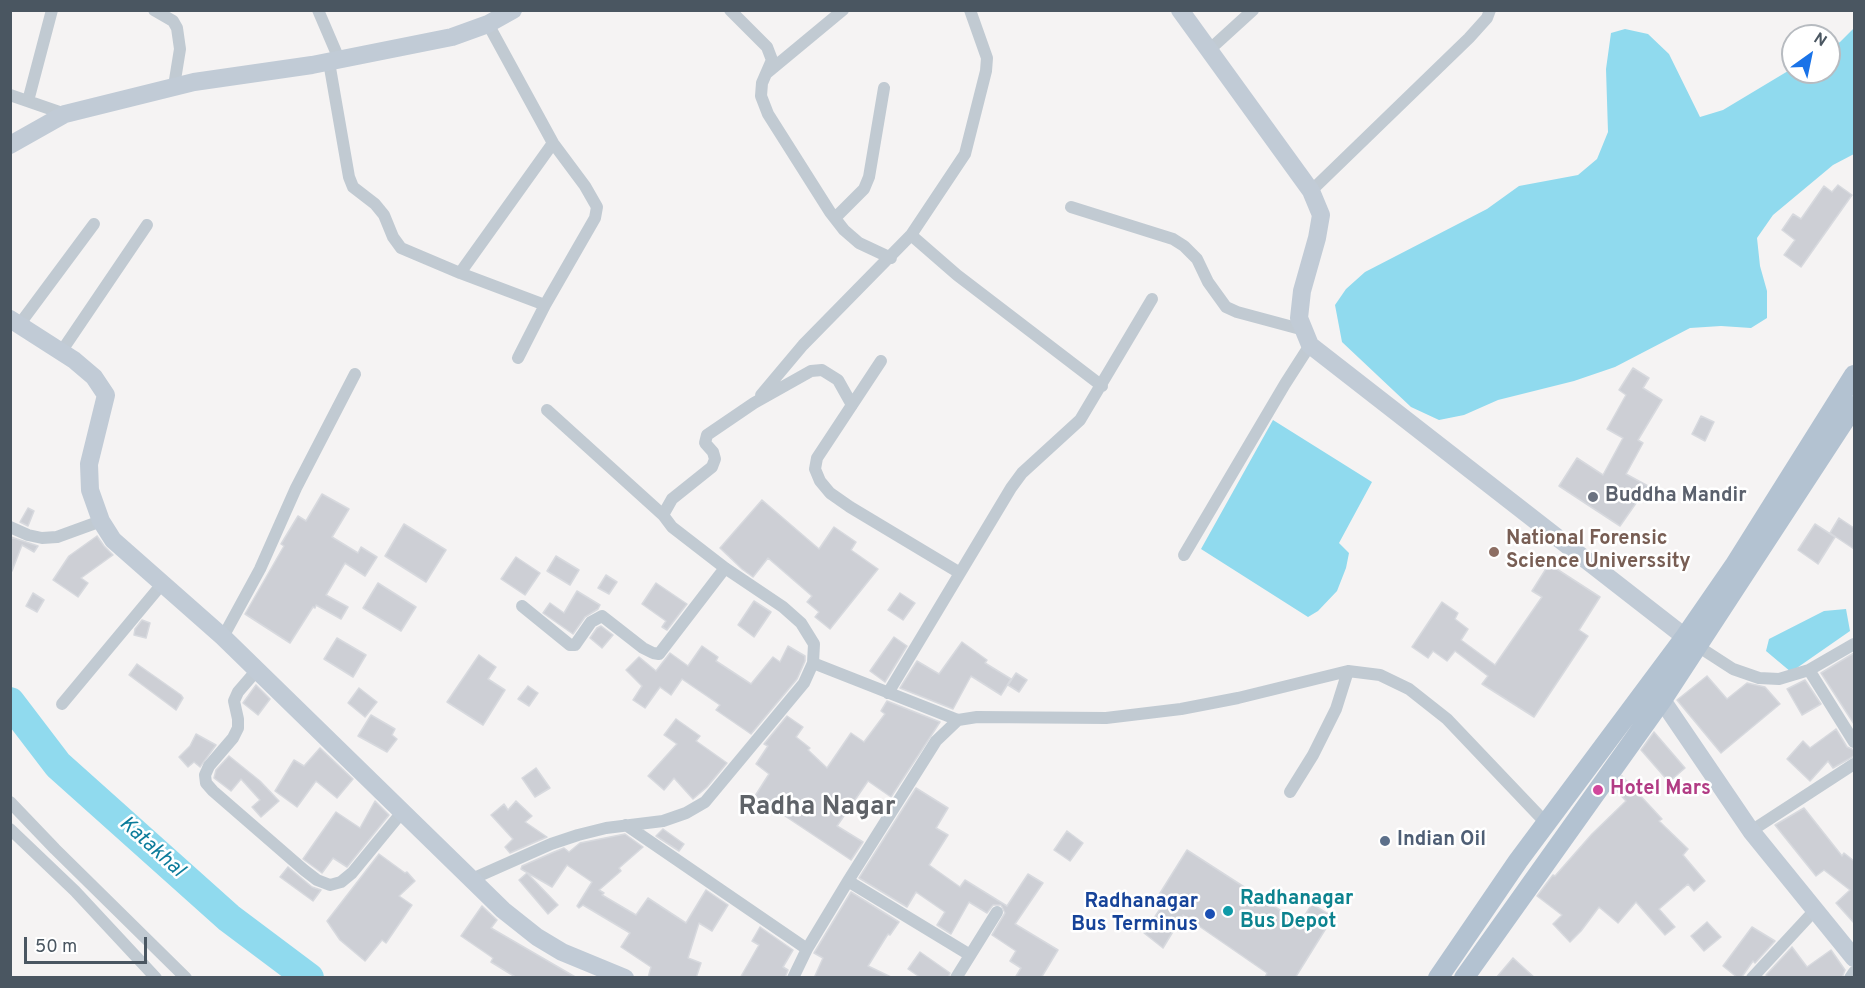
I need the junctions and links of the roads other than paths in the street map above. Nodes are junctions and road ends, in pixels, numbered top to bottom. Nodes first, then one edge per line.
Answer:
1 (52, 10) edge
2 (154, 10) edge
3 (318, 10) edge
4 (513, 10) edge
5 (730, 10) edge
6 (843, 10) edge
7 (970, 10) edge
8 (1180, 10) edge
9 (1252, 10) edge
10 (1490, 10) edge
11 (489, 24) junction
12 (1208, 51) junction
13 (334, 60) junction
14 (766, 74) junction
15 (174, 86) junction
16 (884, 88) dead end
17 (10, 95) edge
18 (28, 101) junction
19 (65, 114) junction
20 (553, 143) junction
21 (10, 146) edge
22 (1311, 192) junction
23 (1071, 207) dead end
24 (835, 218) junction
25 (94, 224) dead end
26 (147, 225) dead end
27 (911, 236) junction
28 (891, 258) junction
29 (460, 273) junction
30 (1152, 299) dead end
31 (545, 305) junction
32 (15, 322) edge
33 (1307, 338) junction
34 (61, 352) junction
35 (518, 358) dead end
36 (881, 361) dead end
37 (355, 374) dead end
38 (1854, 375) edge
39 (1102, 386) junction
40 (754, 403) junction
41 (852, 405) junction
42 (1854, 406) edge
43 (547, 410) dead end
44 (663, 515) junction
45 (101, 521) junction
46 (10, 527) edge
47 (1184, 555) dead end
48 (725, 568) junction
49 (960, 573) junction
50 (162, 584) junction
51 (522, 606) dead end
52 (223, 637) junction
53 (1692, 642) junction
54 (1854, 644) edge
55 (813, 663) junction
56 (257, 670) junction
57 (1809, 670) junction
58 (1348, 671) junction
59 (888, 693) junction
60 (1662, 700) junction
61 (62, 704) dead end
62 (958, 720) junction
63 (1854, 742) edge
64 (1854, 764) edge
65 (1290, 792) dead end
66 (10, 802) edge
67 (403, 811) junction
68 (1546, 823) junction
69 (626, 825) junction
70 (10, 829) edge
71 (1751, 831) junction
72 (472, 879) junction
73 (848, 880) junction
74 (1815, 910) junction
75 (997, 912) dead end
76 (807, 949) junction
77 (970, 955) junction
78 (1854, 958) edge
79 (1854, 972) edge
80 (156, 978) edge
81 (186, 978) edge
82 (625, 978) edge
83 (792, 978) edge
84 (956, 978) edge
85 (1438, 978) edge
86 (1464, 978) edge
87 (1752, 978) edge
88 (1850, 978) edge

1 - 18 street
2 - 15 street
3 - 13 street
4 - 11 street
5 - 14 street
6 - 14 street
7 - 27 street
8 - 12 street
9 - 12 street
10 - 22 street
11 - 13 street
11 - 20 street
12 - 22 street
13 - 15 street
13 - 29 street
14 - 24 street
15 - 19 street
16 - 24 street
17 - 18 street
18 - 19 street
19 - 21 street
20 - 29 street
20 - 31 street
22 - 33 street
23 - 33 street
24 - 28 street
25 - 32 street
26 - 34 street
27 - 28 street
27 - 39 street
28 - 40 street
29 - 31 street
30 - 39 street
31 - 35 street
32 - 34 street
33 - 47 street
33 - 53 street
34 - 45 street
36 - 41 street
37 - 52 street
38 - 53 main road
39 - 49 street
40 - 41 street
40 - 44 street
41 - 49 street
42 - 53 main road
43 - 44 street
44 - 48 street
45 - 46 street
45 - 50 street
48 - 51 street
48 - 55 street
49 - 59 street
50 - 52 street
50 - 61 street
52 - 56 street
53 - 57 street
53 - 60 main road
53 - 68 main road
54 - 57 street
55 - 59 street
55 - 69 street
56 - 67 street
56 - 67 street
57 - 63 street
58 - 62 street
58 - 65 street
58 - 68 street
59 - 62 street
60 - 71 street
60 - 86 main road
62 - 73 street
64 - 71 street
66 - 81 street
67 - 72 street
68 - 85 main road
69 - 72 street
69 - 76 street
70 - 80 street
71 - 74 street
72 - 82 street
73 - 76 street
73 - 77 street
74 - 78 street
74 - 87 street
75 - 77 street
76 - 83 street
77 - 84 street
79 - 88 street

